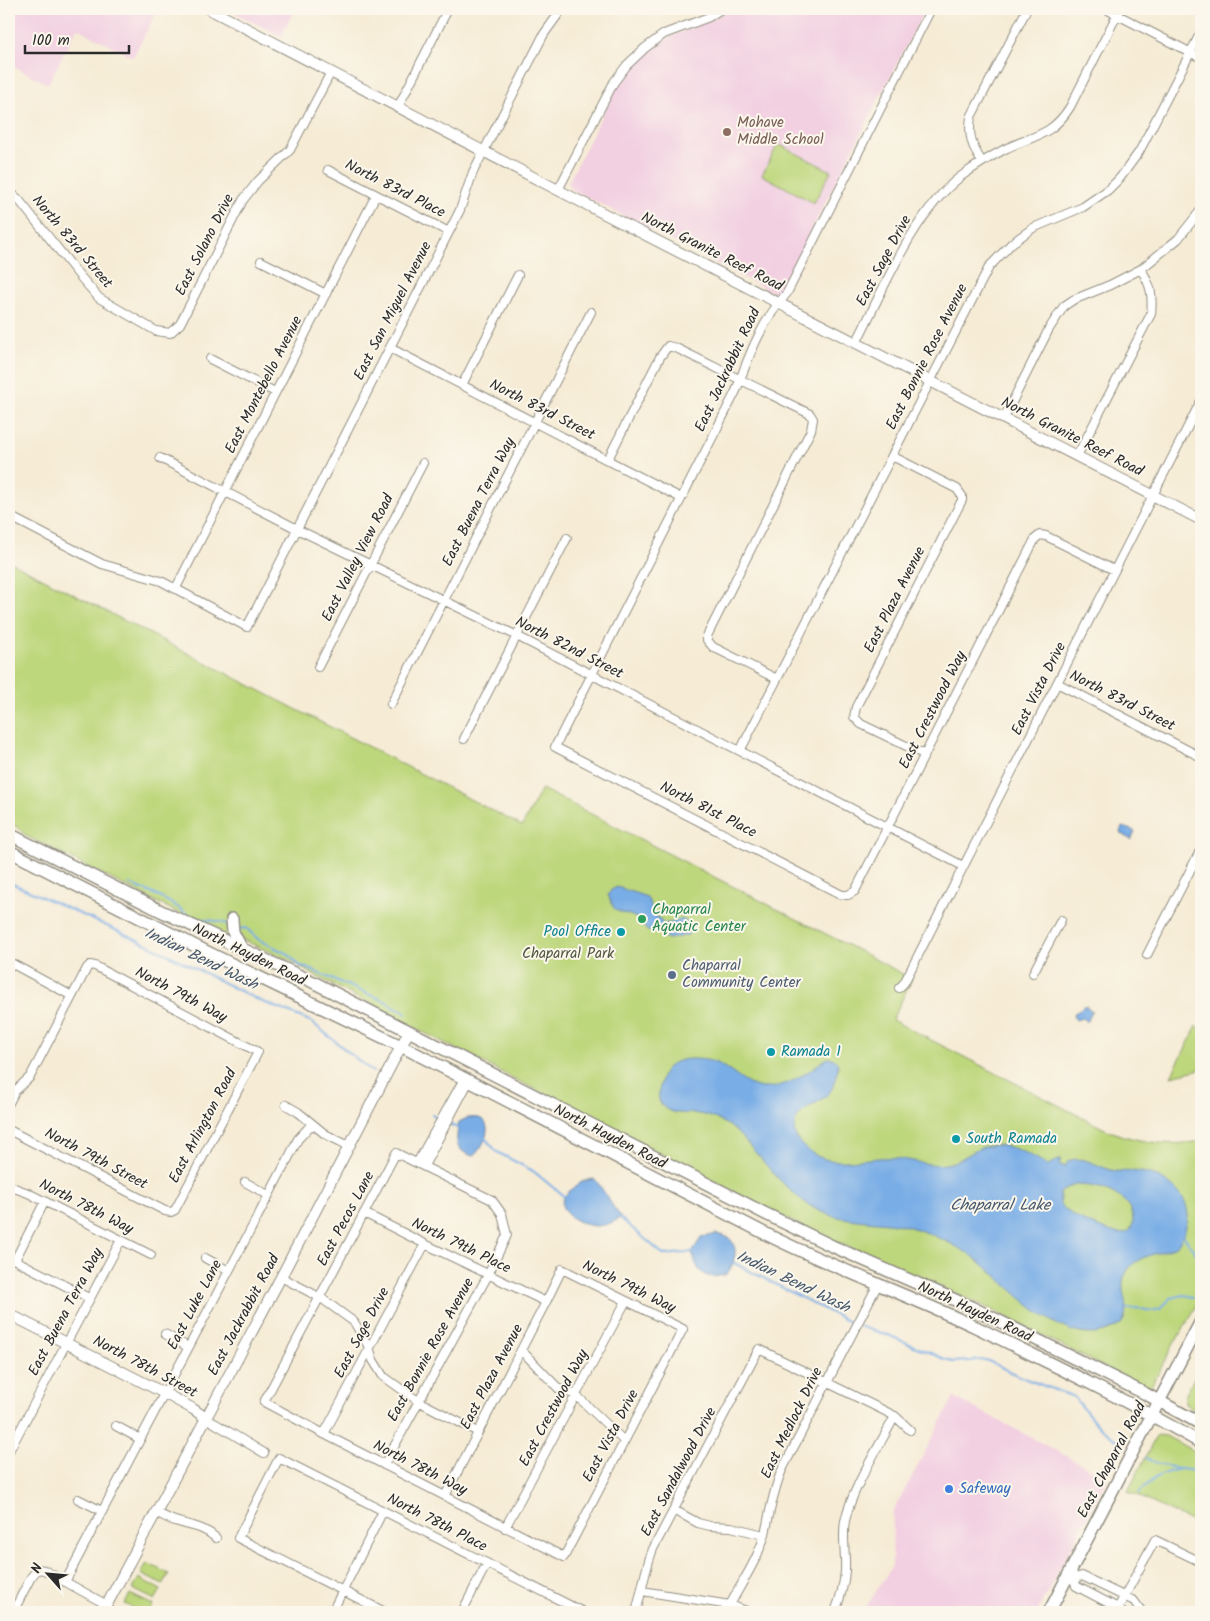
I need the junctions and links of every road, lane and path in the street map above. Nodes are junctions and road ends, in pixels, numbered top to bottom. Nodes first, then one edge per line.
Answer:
1 (209, 9) edge
2 (448, 9) edge
3 (562, 9) edge
4 (721, 9) edge
5 (931, 9) edge
6 (1027, 9) edge
7 (1106, 9) edge
8 (1119, 12) edge
9 (1201, 32) edge
10 (1191, 52) junction
11 (1201, 58) edge
12 (331, 72) junction
13 (398, 107) junction
14 (484, 151) junction
15 (982, 162) junction
16 (328, 170) dead end
17 (558, 190) junction
18 (9, 191) edge
19 (376, 195) junction
20 (1201, 210) edge
21 (449, 232) junction
22 (261, 260) dead end
23 (1141, 269) junction
24 (518, 275) dead end
25 (326, 294) junction
26 (778, 303) junction
27 (591, 312) dead end
28 (170, 333) joint
29 (856, 343) junction
30 (390, 348) junction
31 (210, 359) dead end
32 (740, 379) junction
33 (930, 380) junction
34 (462, 385) junction
35 (275, 392) junction
36 (1201, 401) edge
37 (1004, 418) junction
38 (535, 422) junction
39 (892, 456) junction
40 (1077, 456) junction
41 (160, 458) dead end
42 (608, 459) junction
43 (423, 463) dead end
44 (225, 491) junction
45 (1153, 496) junction
46 (682, 498) junction
47 (9, 516) edge
48 (1201, 520) edge
49 (297, 529) junction
50 (567, 538) dead end
51 (370, 565) junction
52 (1114, 570) junction
53 (176, 588) junction
54 (444, 600) junction
55 (517, 636) junction
56 (318, 666) dead end
57 (592, 675) junction
58 (777, 679) junction
59 (1057, 683) junction
60 (391, 704) dead end
61 (464, 739) dead end
62 (555, 747) joint
63 (740, 751) junction
64 (925, 755) junction
65 (1201, 757) edge
66 (888, 828) junction
67 (9, 834) edge
68 (1201, 849) edge
69 (9, 851) edge
70 (963, 866) junction
71 (848, 896) joint
72 (232, 919) dead end
73 (1061, 920) dead end
74 (242, 949) junction
75 (1147, 955) dead end
76 (9, 962) edge
77 (1033, 973) dead end
78 (899, 988) dead end
79 (72, 996) junction
80 (409, 1030) junction
81 (401, 1046) junction
82 (258, 1052) joint
83 (466, 1080) junction
84 (9, 1103) edge
85 (286, 1105) dead end
86 (312, 1124) junction
87 (9, 1130) edge
88 (349, 1146) junction
89 (421, 1164) junction
90 (245, 1182) dead end
91 (9, 1186) edge
92 (268, 1195) junction
93 (45, 1202) junction
94 (171, 1212) joint
95 (364, 1213) junction
96 (120, 1240) junction
97 (425, 1244) junction
98 (151, 1255) dead end
99 (205, 1258) dead end
100 (562, 1270) joint
101 (229, 1271) junction
102 (488, 1274) junction
103 (281, 1278) junction
104 (878, 1284) junction
105 (89, 1298) junction
106 (321, 1298) junction
107 (626, 1301) junction
108 (546, 1302) junction
109 (9, 1314) edge
110 (1201, 1321) edge
111 (683, 1329) joint
112 (165, 1334) dead end
113 (66, 1342) junction
114 (188, 1347) junction
115 (369, 1347) junction
116 (521, 1350) junction
117 (828, 1381) junction
118 (164, 1394) junction
119 (576, 1396) junction
120 (418, 1400) junction
121 (264, 1402) joint
122 (1160, 1402) junction
123 (895, 1416) junction
124 (1152, 1416) junction
125 (206, 1418) junction
126 (1201, 1424) edge
127 (116, 1426) dead end
128 (910, 1430) dead end
129 (478, 1432) junction
130 (324, 1434) junction
131 (140, 1439) junction
132 (624, 1441) junction
133 (1201, 1444) edge
134 (9, 1450) edge
135 (264, 1453) dead end
136 (384, 1465) junction
137 (445, 1496) junction
138 (78, 1498) dead end
139 (674, 1510) junction
140 (102, 1511) junction
141 (383, 1511) junction
142 (156, 1512) junction
143 (505, 1528) junction
144 (764, 1535) junction
145 (216, 1538) dead end
146 (564, 1557) joint
147 (1201, 1562) edge
148 (487, 1563) junction
149 (1070, 1575) junction
150 (64, 1582) junction
151 (1105, 1587) junction
152 (342, 1591) junction
153 (642, 1591) junction
154 (1124, 1597) junction
155 (1099, 1598) junction
156 (730, 1605) junction
157 (105, 1608) edge
158 (1120, 1610) edge
159 (13, 1612) edge
160 (332, 1612) edge
161 (385, 1612) edge
162 (462, 1612) edge
163 (583, 1612) edge
164 (636, 1612) edge
165 (749, 1612) edge
166 (835, 1612) edge
167 (1049, 1612) edge
168 (1142, 1612) edge

1 - 12 street, North Granite Reef Road
2 - 13 street
3 - 14 street, East San Miguel Avenue
4 - 17 street
5 - 26 street, East Jackrabbit Road
6 - 15 street
7 - 8 street
8 - 10 street
8 - 15 street, East Sage Drive
9 - 10 street, East Bonnie Rose Avenue
10 - 11 street
10 - 33 street, East Bonnie Rose Avenue
12 - 13 street, North Granite Reef Road
12 - 28 street, East Solano Drive
13 - 14 street, North Granite Reef Road
14 - 17 street, North Granite Reef Road
14 - 21 street, East San Miguel Avenue
15 - 29 street, East Sage Drive
16 - 19 street, North 83rd Place
17 - 26 street, North Granite Reef Road
18 - 28 street, North 83rd Street
19 - 21 street, North 83rd Place
19 - 25 street, East Montebello Avenue
20 - 23 street
21 - 30 street, East San Miguel Avenue
22 - 25 street
23 - 37 street
23 - 40 street
24 - 34 street
25 - 35 street, East Montebello Avenue
26 - 29 street, North Granite Reef Road
26 - 32 street, East Jackrabbit Road
27 - 38 street, East Buena Terra Way
29 - 33 street, North Granite Reef Road
30 - 34 street, North 83rd Street
30 - 49 street, East San Miguel Avenue
31 - 35 street
32 - 42 street
32 - 46 street, East Jackrabbit Road
32 - 58 street
33 - 37 street, North Granite Reef Road
33 - 39 street, East Bonnie Rose Avenue
34 - 38 street, North 83rd Street
35 - 44 street, East Montebello Avenue
36 - 45 street, East Vista Drive
37 - 40 street, North Granite Reef Road
38 - 42 street, North 83rd Street
38 - 54 street, East Buena Terra Way
39 - 58 street, East Bonnie Rose Avenue
39 - 64 street, East Plaza Avenue
40 - 45 street, North Granite Reef Road
41 - 44 street, North 82nd Street
42 - 46 street, North 83rd Street
43 - 51 street, East Valley View Road
44 - 49 street, North 82nd Street
44 - 53 street, East Montebello Avenue
45 - 48 street, North Granite Reef Road
45 - 52 street, East Vista Drive
46 - 57 street, East Jackrabbit Road
47 - 53 street
49 - 51 street, North 82nd Street
49 - 53 street, East San Miguel Avenue
50 - 55 street
51 - 54 street, North 82nd Street
51 - 56 street, East Valley View Road
52 - 59 street, East Vista Drive
52 - 64 street, East Crestwood Way
54 - 55 street, North 82nd Street
54 - 60 street, East Buena Terra Way
55 - 57 street, North 82nd Street
55 - 61 street
57 - 62 street, East Jackrabbit Road
57 - 63 street, North 82nd Street
58 - 63 street, East Bonnie Rose Avenue
59 - 65 street, North 83rd Street
59 - 70 street, East Vista Drive
62 - 71 street, North 81st Place
63 - 66 street, North 82nd Street
64 - 66 street, East Crestwood Way
66 - 70 street, North 82nd Street
66 - 71 street, East Crestwood Way
67 - 74 main road, North Hayden Road
68 - 75 street
69 - 81 main road, North Hayden Road
70 - 78 street, East Vista Drive
72 - 74 main road
73 - 77 street
74 - 80 main road, North Hayden Road
76 - 79 street
79 - 82 street, North 79th Way
79 - 84 street
80 - 81 street, East Jackrabbit Road
80 - 122 main road, North Hayden Road
81 - 83 main road, North Hayden Road
81 - 88 street, East Jackrabbit Road
82 - 94 street, East Arlington Road
83 - 89 street
83 - 104 main road, North Hayden Road
85 - 86 street
86 - 88 street
86 - 92 street, East Luke Lane
87 - 94 street, North 79th Street
88 - 103 street, East Jackrabbit Road
89 - 95 street, East Pecos Lane
89 - 102 street
90 - 92 street
91 - 93 street, North 78th Way
92 - 101 street, East Luke Lane
93 - 96 street, North 78th Way
93 - 105 street
95 - 97 street, North 79th Place
95 - 106 street, East Pecos Lane
96 - 98 street, North 78th Way
96 - 105 street, East Buena Terra Way
97 - 102 street, North 79th Place
97 - 115 street, East Sage Drive
99 - 101 street
100 - 107 street, North 79th Way
100 - 108 street, East Plaza Avenue
101 - 114 street, East Luke Lane
102 - 108 street, North 79th Place
102 - 120 street, East Bonnie Rose Avenue
103 - 106 street
103 - 125 street, East Jackrabbit Road
104 - 117 street, East Medlock Drive
104 - 124 main road, North Hayden Road
105 - 113 street, East Buena Terra Way
106 - 115 street
106 - 121 street, East Pecos Lane
107 - 111 street, North 79th Way
107 - 119 street, East Crestwood Way
108 - 116 street, East Plaza Avenue
109 - 113 street, North 78th Street
110 - 122 main road, East Chaparral Road
111 - 132 street, East Vista Drive
112 - 114 street
113 - 118 street, North 78th Street
113 - 134 street, East Buena Terra Way
114 - 118 street, East Luke Lane
115 - 120 street
115 - 130 street, East Sage Drive
116 - 119 street
116 - 129 street, East Plaza Avenue
117 - 123 street
117 - 139 street, East Sandalwood Drive
117 - 144 street, East Medlock Drive
118 - 125 street, North 78th Street
118 - 131 street, East Luke Lane
119 - 132 street
119 - 143 street, East Crestwood Way
120 - 129 street
120 - 136 street, East Bonnie Rose Avenue
121 - 130 street, North 78th Way
122 - 124 main road, East Chaparral Road
122 - 126 main road, North Hayden Road
123 - 128 street
123 - 166 street
124 - 133 main road, North Hayden Road
124 - 149 main road, East Chaparral Road
125 - 135 street, North 78th Street
125 - 142 street, East Jackrabbit Road
127 - 131 street
129 - 137 street, East Plaza Avenue
130 - 136 street, North 78th Way
131 - 140 street, East Luke Lane
132 - 146 street, East Vista Drive
136 - 137 street, North 78th Way
137 - 143 street, North 78th Way
138 - 140 street
139 - 144 street
139 - 153 street, East Sandalwood Drive
140 - 150 street, East Luke Lane
141 - 148 street, North 78th Place
141 - 152 street
141 - 152 street, North 78th Place
142 - 145 street
142 - 157 street, East Jackrabbit Road
143 - 146 street, North 78th Way
144 - 156 street, East Medlock Drive
147 - 154 street
148 - 162 street
148 - 163 street, North 78th Place
149 - 151 street
149 - 155 street
149 - 167 main road, East Chaparral Road
150 - 157 street
150 - 159 street
151 - 154 street
151 - 155 street
152 - 160 street
152 - 161 street
153 - 156 street
153 - 164 street, East Sandalwood Drive
154 - 158 street
154 - 168 street
155 - 158 street
156 - 165 street

